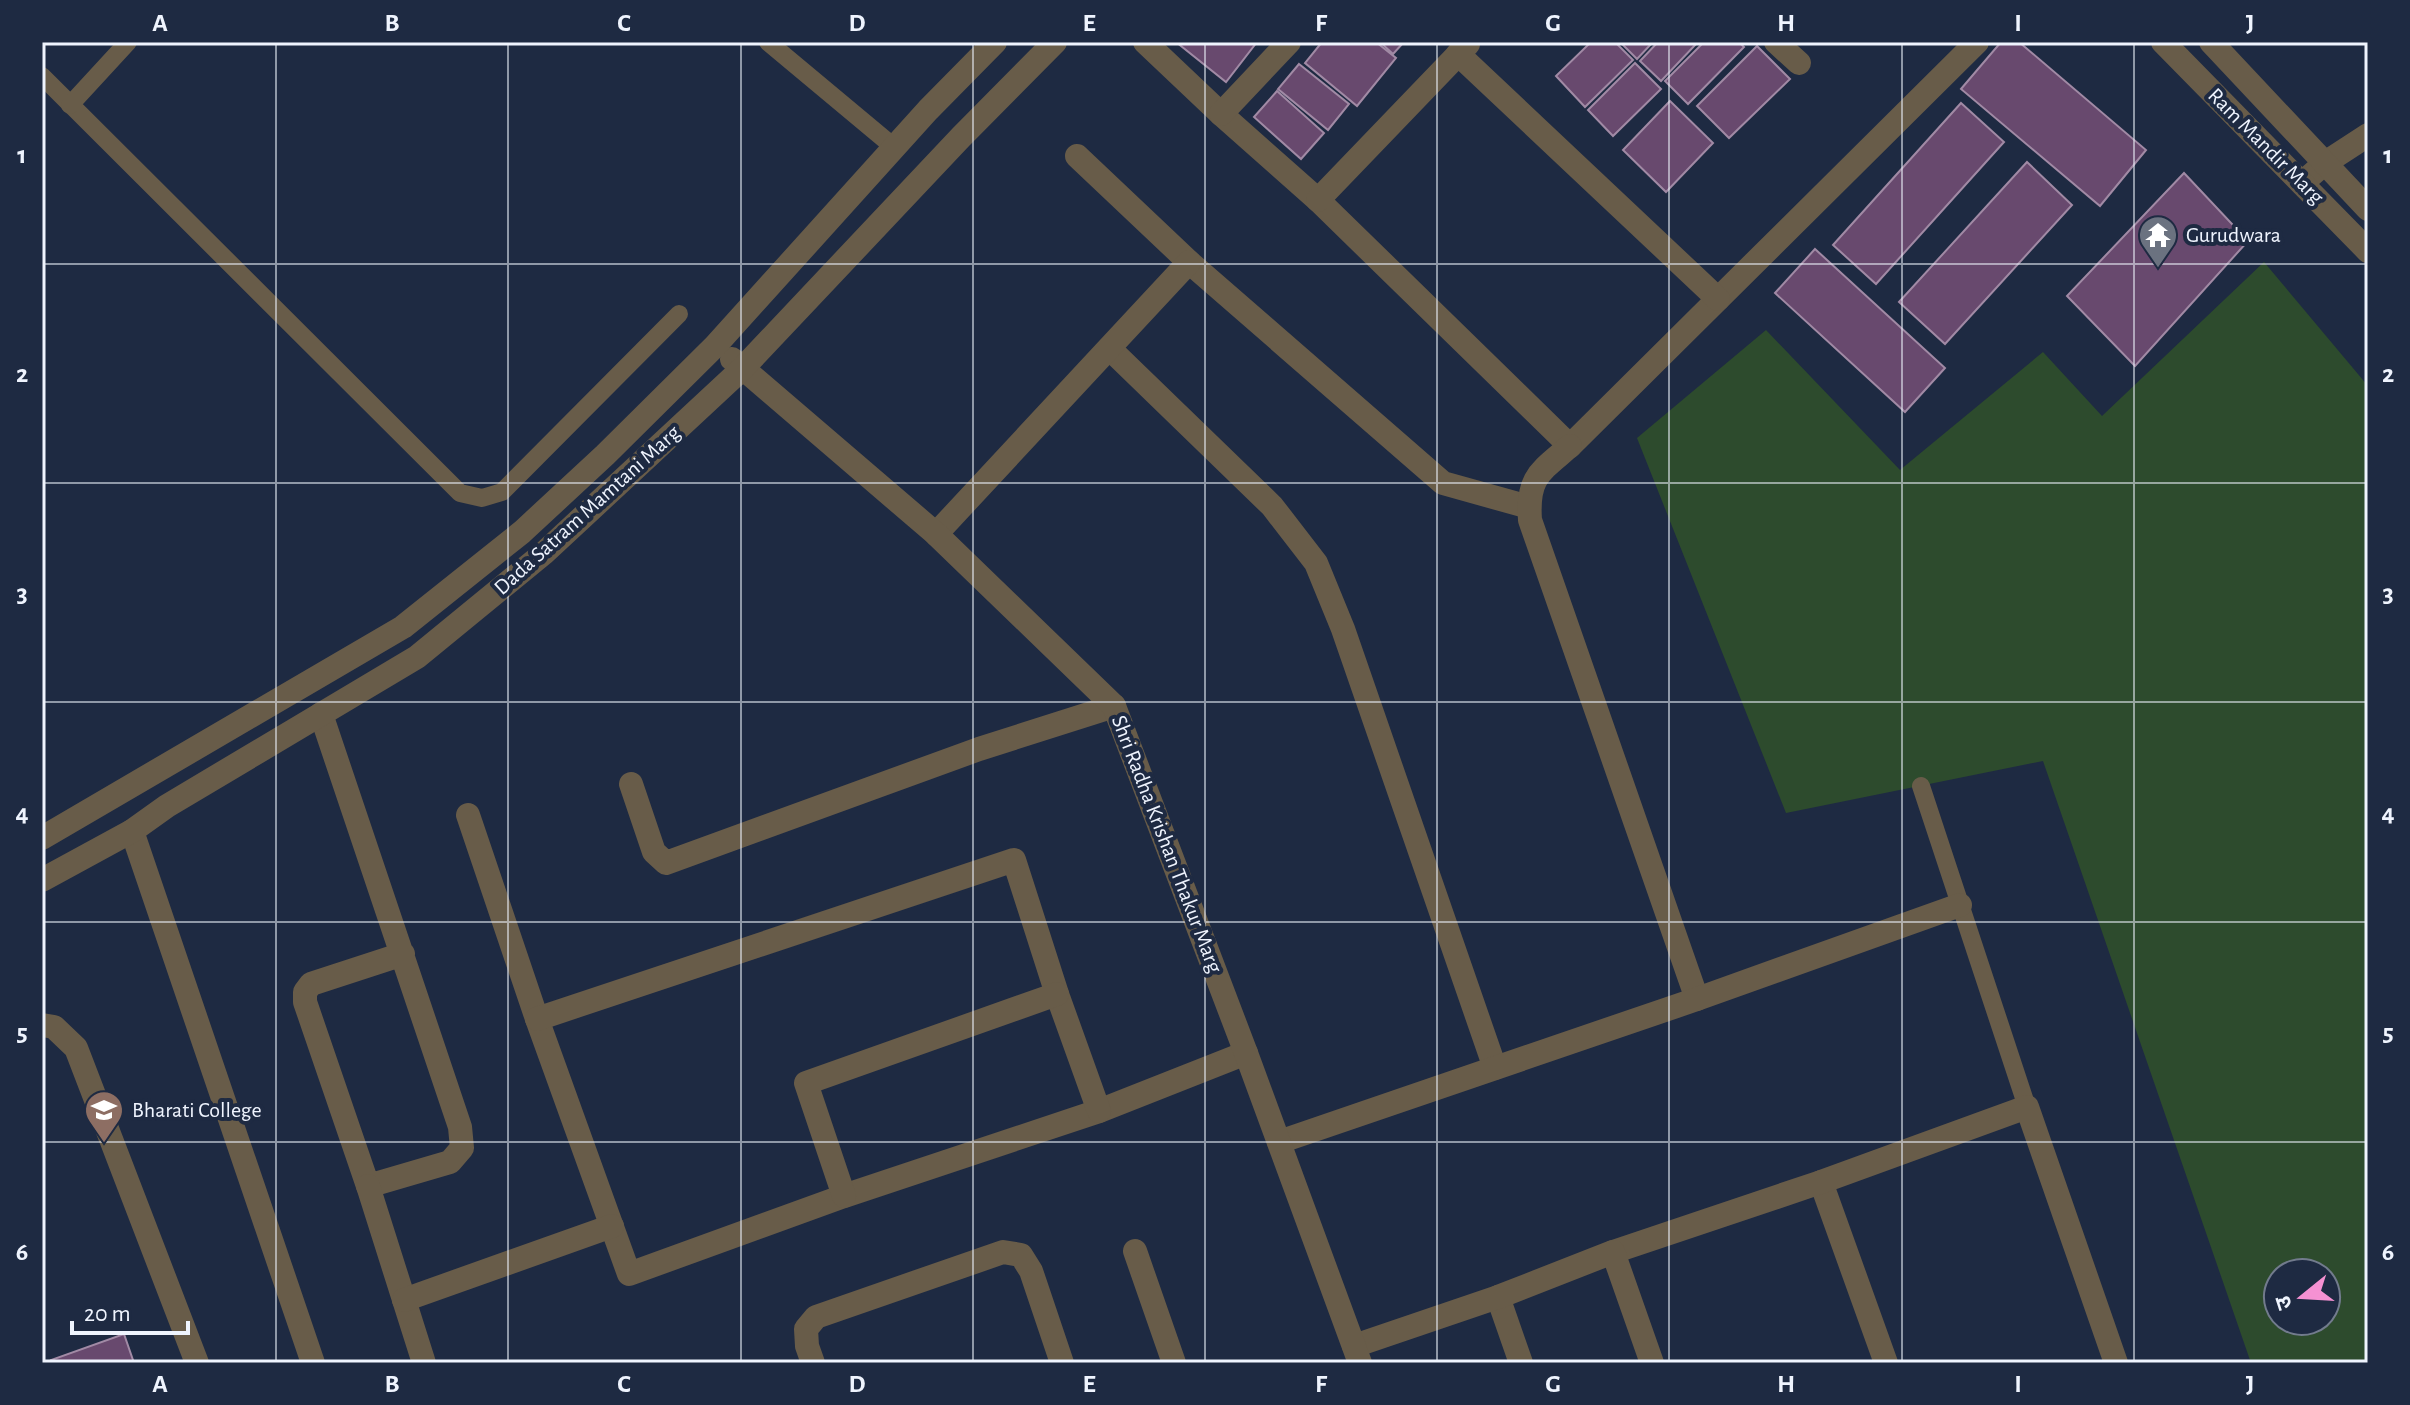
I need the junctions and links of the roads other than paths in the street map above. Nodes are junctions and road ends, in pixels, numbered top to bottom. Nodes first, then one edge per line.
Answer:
1 (128, 42) edge
2 (768, 42) edge
3 (995, 42) edge
4 (1055, 42) edge
5 (1145, 42) edge
6 (1289, 42) edge
7 (1776, 42) edge
8 (1977, 42) edge
9 (2163, 42) edge
10 (2211, 42) edge
11 (1464, 48) edge
12 (1799, 63) dead end
13 (42, 76) edge
14 (70, 105) junction
15 (1221, 114) junction
16 (2368, 135) edge
17 (895, 148) junction
18 (1077, 156) dead end
19 (2325, 163) junction
20 (2302, 183) junction
21 (1318, 200) junction
22 (2368, 209) edge
23 (2368, 251) edge
24 (1189, 262) junction
25 (1718, 299) junction
26 (679, 314) dead end
27 (715, 346) junction
28 (1110, 349) junction
29 (743, 368) junction
30 (1570, 446) junction
31 (1529, 507) junction
32 (936, 534) junction
33 (1114, 706) junction
34 (321, 714) junction
35 (631, 784) dead end
36 (1921, 786) dead end
37 (468, 815) dead end
38 (132, 831) junction
39 (42, 838) edge
40 (42, 880) edge
41 (1960, 905) junction
42 (403, 954) junction
43 (1057, 994) junction
44 (1697, 999) junction
45 (537, 1019) junction
46 (42, 1025) edge
47 (1246, 1053) junction
48 (1495, 1068) junction
49 (2027, 1107) junction
50 (1099, 1111) junction
51 (1279, 1142) junction
52 (1821, 1182) junction
53 (368, 1186) junction
54 (844, 1196) junction
55 (612, 1226) junction
56 (1135, 1251) dead end
57 (1613, 1252) junction
58 (1498, 1297) junction
59 (404, 1300) junction
60 (1357, 1355) edge
61 (197, 1363) edge
62 (313, 1363) edge
63 (424, 1363) edge
64 (813, 1363) edge
65 (1062, 1363) edge
66 (1174, 1363) edge
67 (1521, 1363) edge
68 (1652, 1363) edge
69 (1886, 1363) edge
70 (2116, 1363) edge

1 - 14 lane
2 - 17 lane
3 - 17 street, Dada Satram Mamtani Marg
4 - 29 street, Dada Satram Mamtani Marg
5 - 15 street
6 - 15 street
7 - 12 street
8 - 25 street
9 - 20 street, Ram Mandir Marg
10 - 19 street, Ram Mandir Marg
11 - 21 street
11 - 25 street
13 - 14 lane
14 - 26 lane
15 - 21 street
16 - 19 street
17 - 27 street, Dada Satram Mamtani Marg
18 - 24 street
19 - 20 street
19 - 22 street, Ram Mandir Marg
20 - 23 street, Ram Mandir Marg
21 - 30 street
24 - 28 street
24 - 31 street
25 - 30 street
27 - 29 street, Shri Radha Krishan Thakur Marg
27 - 39 street, Dada Satram Mamtani Marg
28 - 32 street
28 - 48 street
29 - 32 street, Shri Radha Krishan Thakur Marg
29 - 34 street, Dada Satram Mamtani Marg
30 - 31 street
31 - 44 street
32 - 33 street, Shri Radha Krishan Thakur Marg
33 - 35 street
33 - 47 street, Shri Radha Krishan Thakur Marg
34 - 38 street, Dada Satram Mamtani Marg
34 - 42 street
36 - 41 lane
37 - 45 street
38 - 40 street, Dada Satram Mamtani Marg
38 - 62 street
41 - 44 street
41 - 49 lane
42 - 53 street
42 - 53 street
43 - 45 street
43 - 50 street
43 - 54 street
44 - 48 street
45 - 55 street
46 - 61 street
47 - 50 street
47 - 51 street, Shri Radha Krishan Thakur Marg
48 - 51 street
49 - 52 street
49 - 70 street
50 - 54 street
51 - 60 street, Shri Radha Krishan Thakur Marg
52 - 57 street
52 - 69 street
53 - 59 street
54 - 55 street
55 - 59 street
56 - 66 street
57 - 58 street
57 - 68 street
58 - 60 street
58 - 67 street
59 - 63 street
64 - 65 street

